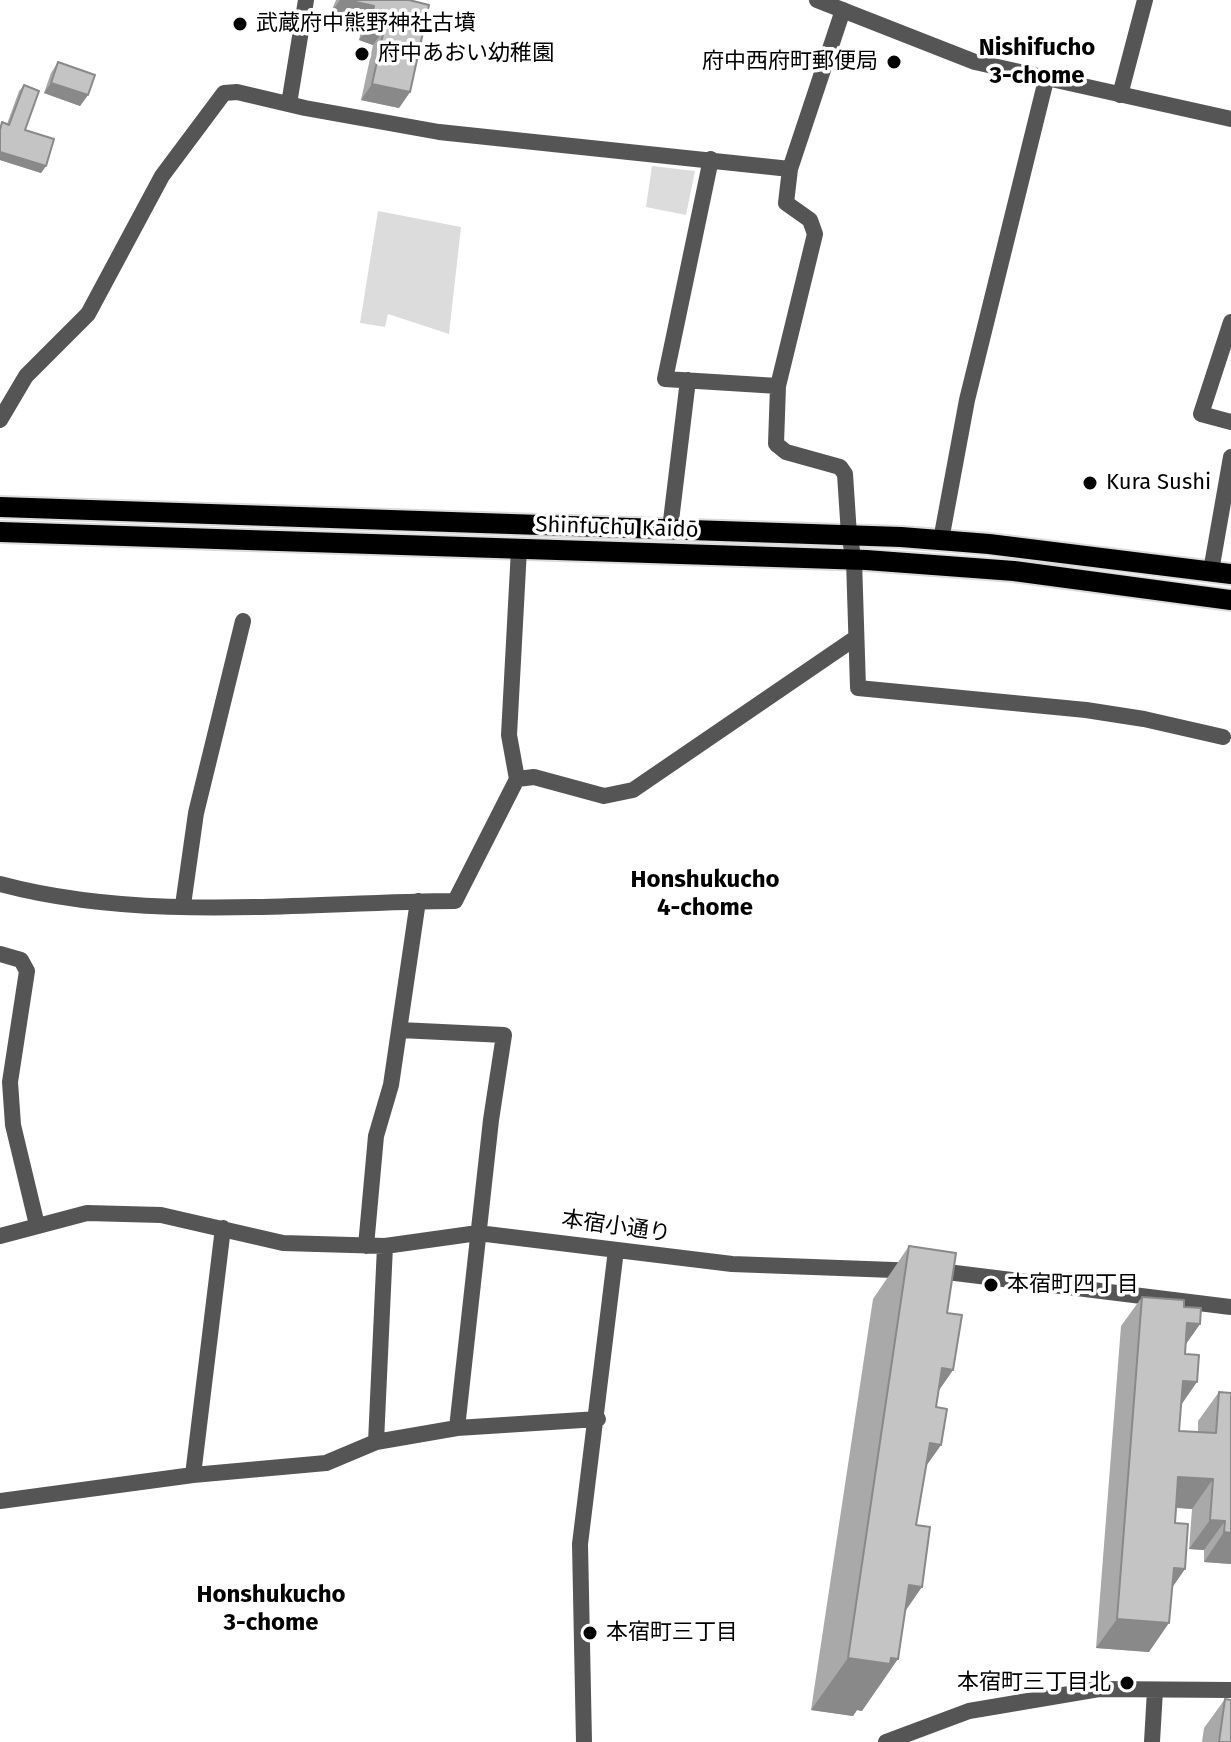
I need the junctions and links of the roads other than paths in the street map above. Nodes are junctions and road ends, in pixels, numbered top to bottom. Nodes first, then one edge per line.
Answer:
1 (306, 0) edge
2 (817, 0) edge
3 (1145, 0) edge
4 (843, 10) junction
5 (1046, 80) junction
6 (1120, 95) junction
7 (289, 104) junction
8 (1231, 119) edge
9 (711, 159) junction
10 (790, 169) junction
11 (1231, 322) edge
12 (688, 380) junction
13 (778, 386) junction
14 (0, 420) edge
15 (1231, 422) edge
16 (1231, 457) edge
17 (0, 507) edge
18 (670, 529) junction
19 (0, 532) edge
20 (849, 535) junction
21 (941, 540) junction
22 (519, 549) junction
23 (854, 560) junction
24 (1221, 573) edge
25 (1231, 600) edge
26 (243, 621) dead end
27 (854, 639) junction
28 (1223, 737) dead end
29 (517, 779) junction
30 (0, 884) edge
31 (418, 901) junction
32 (183, 905) junction
33 (0, 954) edge
34 (400, 1030) junction
35 (37, 1225) junction
36 (223, 1228) junction
37 (478, 1233) junction
38 (0, 1236) edge
39 (366, 1246) junction
40 (385, 1246) junction
41 (616, 1250) junction
42 (1231, 1307) edge
43 (598, 1419) junction
44 (457, 1428) junction
45 (376, 1442) junction
46 (193, 1475) junction
47 (0, 1501) edge
48 (1155, 1690) junction
49 (1231, 1690) edge
50 (584, 1742) edge
51 (886, 1742) edge
52 (1152, 1742) edge

1 - 7 street
2 - 4 street
3 - 6 street
4 - 5 street
4 - 10 street
5 - 6 street
5 - 21 street
6 - 8 street
7 - 9 street
7 - 14 street
9 - 10 street
9 - 12 street
10 - 13 street
11 - 15 street
12 - 13 street
12 - 18 street
13 - 20 street
16 - 24 street
17 - 18 main road, Shinfuchu Kaidō
18 - 20 main road, Shinfuchu Kaidō
19 - 22 main road, Shinfuchu Kaidō
20 - 21 main road, Shinfuchu Kaidō
20 - 23 street
21 - 24 main road, Shinfuchu Kaidō
22 - 23 main road, Shinfuchu Kaidō
22 - 29 street
23 - 25 main road, Shinfuchu Kaidō
23 - 27 street
26 - 32 street
27 - 28 street
27 - 29 street
29 - 31 street
30 - 32 street
31 - 32 street
31 - 34 street
33 - 35 street
34 - 37 street
34 - 39 street
35 - 36 street, 本宿小通り
35 - 38 street, 本宿小通り
36 - 39 street, 本宿小通り
36 - 46 street
37 - 40 street, 本宿小通り
37 - 41 street, 本宿小通り
37 - 44 street
39 - 40 street, 本宿小通り
40 - 45 street
41 - 42 street, 本宿小通り
41 - 43 street
43 - 44 street
43 - 50 street
44 - 45 street
45 - 46 street
46 - 47 street
48 - 49 street
48 - 51 street
48 - 52 street

